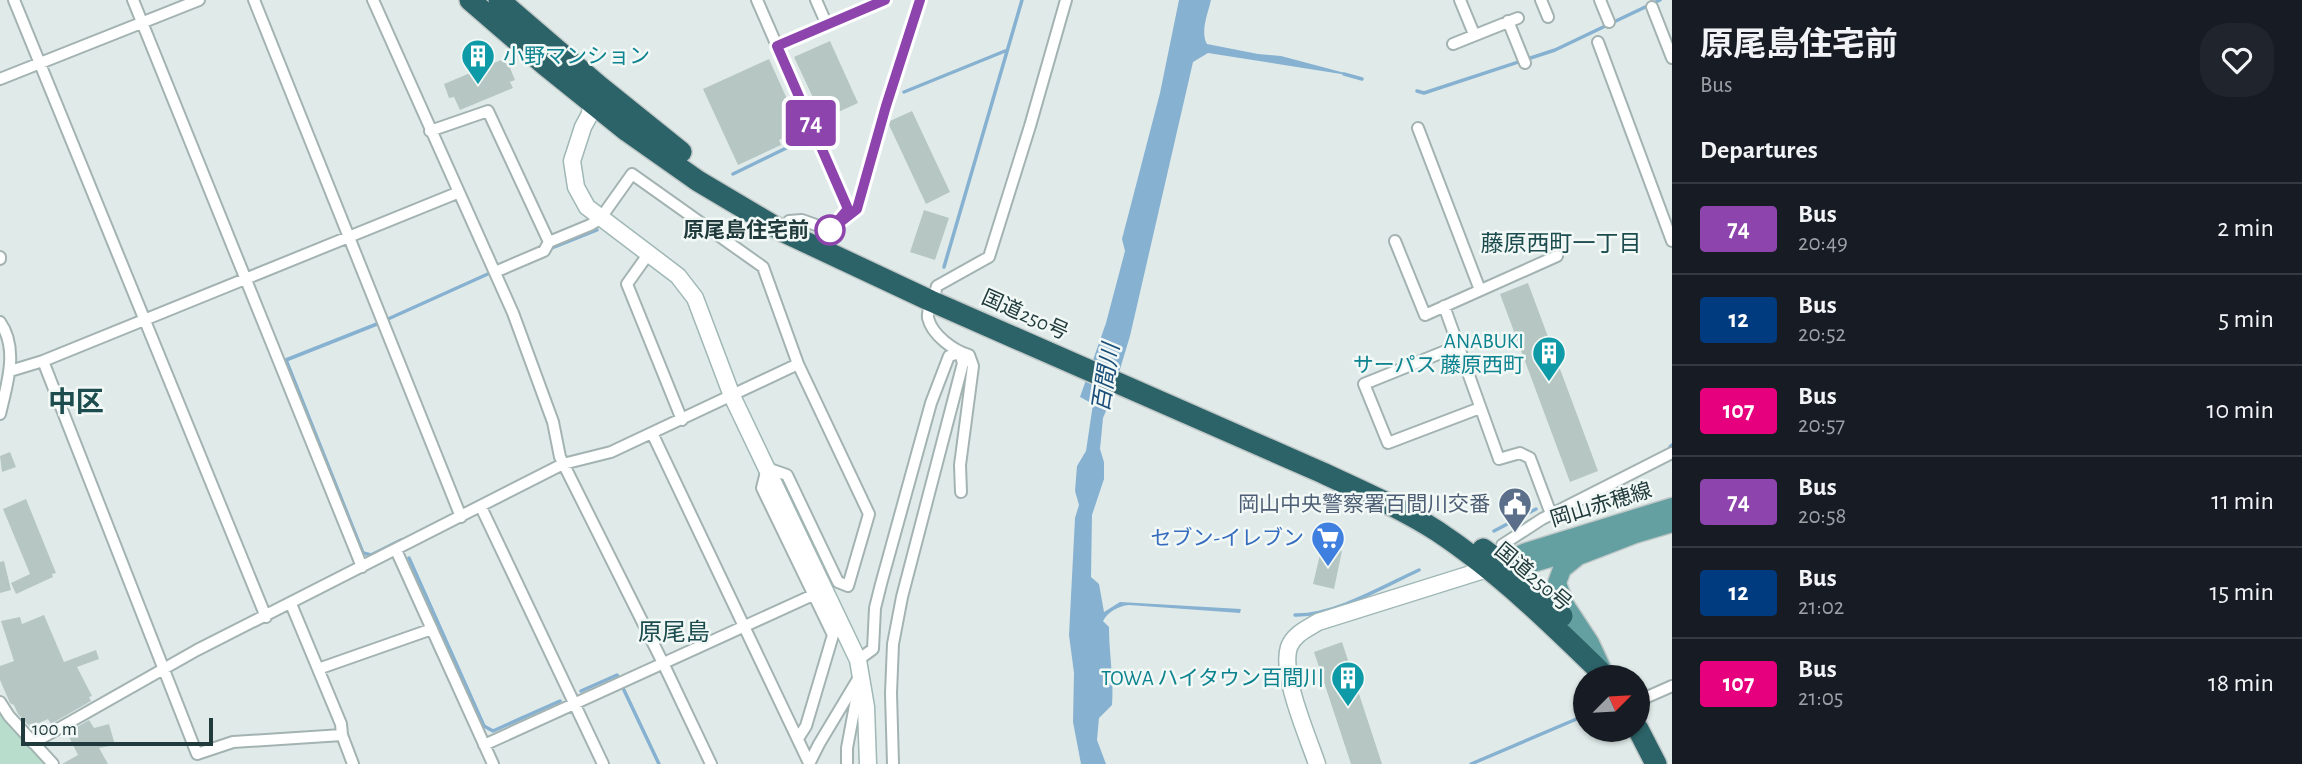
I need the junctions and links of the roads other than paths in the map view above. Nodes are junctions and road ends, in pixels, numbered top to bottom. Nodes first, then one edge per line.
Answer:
1 (14, 0) edge
2 (133, 0) edge
3 (199, 0) edge
4 (254, 0) edge
5 (373, 0) edge
6 (470, 0) edge
7 (499, 0) edge
8 (757, 0) edge
9 (816, 0) edge
10 (920, 0) edge
11 (1066, 0) edge
12 (1460, 0) edge
13 (1541, 0) edge
14 (1600, 0) edge
15 (878, 1) edge
16 (1652, 8) dead end
17 (1548, 18) dead end
18 (1609, 22) dead end
19 (142, 23) junction
20 (827, 25) junction
21 (1474, 34) junction
22 (1598, 42) dead end
23 (1453, 44) dead end
24 (777, 46) junction
25 (1672, 58) edge
26 (1525, 62) dead end
27 (39, 63) junction
28 (0, 79) edge
29 (591, 101) junction
30 (1418, 128) dead end
31 (430, 131) junction
32 (457, 193) junction
33 (600, 219) junction
34 (789, 221) junction
35 (830, 230) junction
36 (349, 236) junction
37 (1395, 241) dead end
38 (1672, 241) edge
39 (548, 242) junction
40 (649, 253) junction
41 (1557, 256) dead end
42 (495, 272) junction
43 (245, 278) junction
44 (1480, 290) junction
45 (938, 299) junction
46 (1444, 306) junction
47 (143, 320) junction
48 (0, 322) edge
49 (1458, 346) junction
50 (960, 353) junction
51 (43, 361) junction
52 (798, 364) junction
53 (10, 372) junction
54 (732, 396) junction
55 (1480, 408) junction
56 (0, 414) edge
57 (682, 420) junction
58 (652, 433) junction
59 (1672, 453) edge
60 (564, 464) junction
61 (767, 468) junction
62 (961, 492) dead end
63 (481, 507) junction
64 (1672, 507) edge
65 (1551, 514) junction
66 (461, 517) junction
67 (1672, 523) edge
68 (1635, 534) junction
69 (396, 550) junction
70 (1500, 567) junction
71 (362, 568) junction
72 (813, 595) junction
73 (291, 604) junction
74 (266, 617) junction
75 (744, 626) junction
76 (432, 629) junction
77 (663, 663) junction
78 (1600, 665) edge
79 (860, 667) junction
80 (318, 669) junction
81 (164, 670) junction
82 (1672, 686) edge
83 (1650, 696) edge
84 (0, 702) edge
85 (573, 702) junction
86 (342, 735) junction
87 (799, 737) junction
88 (1645, 742) edge
89 (33, 743) junction
90 (484, 745) junction
91 (809, 763) edge
92 (53, 764) edge
93 (354, 764) edge
94 (493, 764) edge
95 (603, 764) edge
96 (711, 764) edge
97 (847, 764) edge
98 (868, 764) edge
99 (893, 764) edge
100 (1317, 764) edge
101 (1656, 764) edge

1 - 27 street
2 - 19 street
3 - 19 street
4 - 36 street
5 - 31 street
6 - 29 highway, 国道250号
7 - 34 highway, 国道250号
8 - 24 street
9 - 20 street
10 - 35 street
11 - 45 street
12 - 21 street
13 - 17 street
14 - 18 street
15 - 20 street
16 - 25 street
19 - 27 street
19 - 43 street
20 - 24 street
21 - 23 street
21 - 26 street
22 - 38 street
24 - 35 street
27 - 28 street
27 - 47 street
29 - 33 street
29 - 45 highway, 国道250号
30 - 44 street
31 - 32 street
31 - 39 street
32 - 36 street
32 - 42 street
33 - 39 street
33 - 40 street
33 - 52 street
34 - 35 street
34 - 45 highway, 国道250号
36 - 43 street
36 - 66 street
37 - 46 street
39 - 42 street
40 - 54 street
40 - 57 street
41 - 44 street
42 - 60 street
43 - 47 street
43 - 71 street
44 - 46 street
45 - 50 street
45 - 70 highway, 国道250号
46 - 49 street
47 - 51 street
47 - 74 street
48 - 53 street
49 - 55 street
49 - 55 street
50 - 62 street
50 - 79 street
50 - 99 street
51 - 53 street
51 - 81 street
52 - 54 street
52 - 61 street
53 - 56 street
54 - 57 street
54 - 61 street
55 - 65 street
57 - 58 street
58 - 60 street
58 - 75 street
59 - 65 street
60 - 63 street
60 - 77 street
61 - 72 street
61 - 79 street
63 - 66 street
63 - 85 street
64 - 70 main road, 岡山赤穂線
65 - 70 street
66 - 69 street
67 - 68 main road, 岡山赤穂線
68 - 70 main road, 岡山赤穂線
68 - 78 main road
69 - 71 street
69 - 76 street
70 - 70 highway, 国道250号
70 - 100 street
71 - 73 street
72 - 75 street
72 - 87 street
73 - 74 street
73 - 80 street
74 - 81 street
75 - 77 street
75 - 87 street
76 - 80 street
76 - 90 street
77 - 85 street
77 - 96 street
79 - 91 street
79 - 97 street
79 - 98 street
80 - 86 street
81 - 86 street
81 - 89 street
82 - 83 street
84 - 89 street
85 - 90 street
85 - 95 street
86 - 93 street
87 - 91 street
88 - 101 highway
89 - 92 street
90 - 94 street

